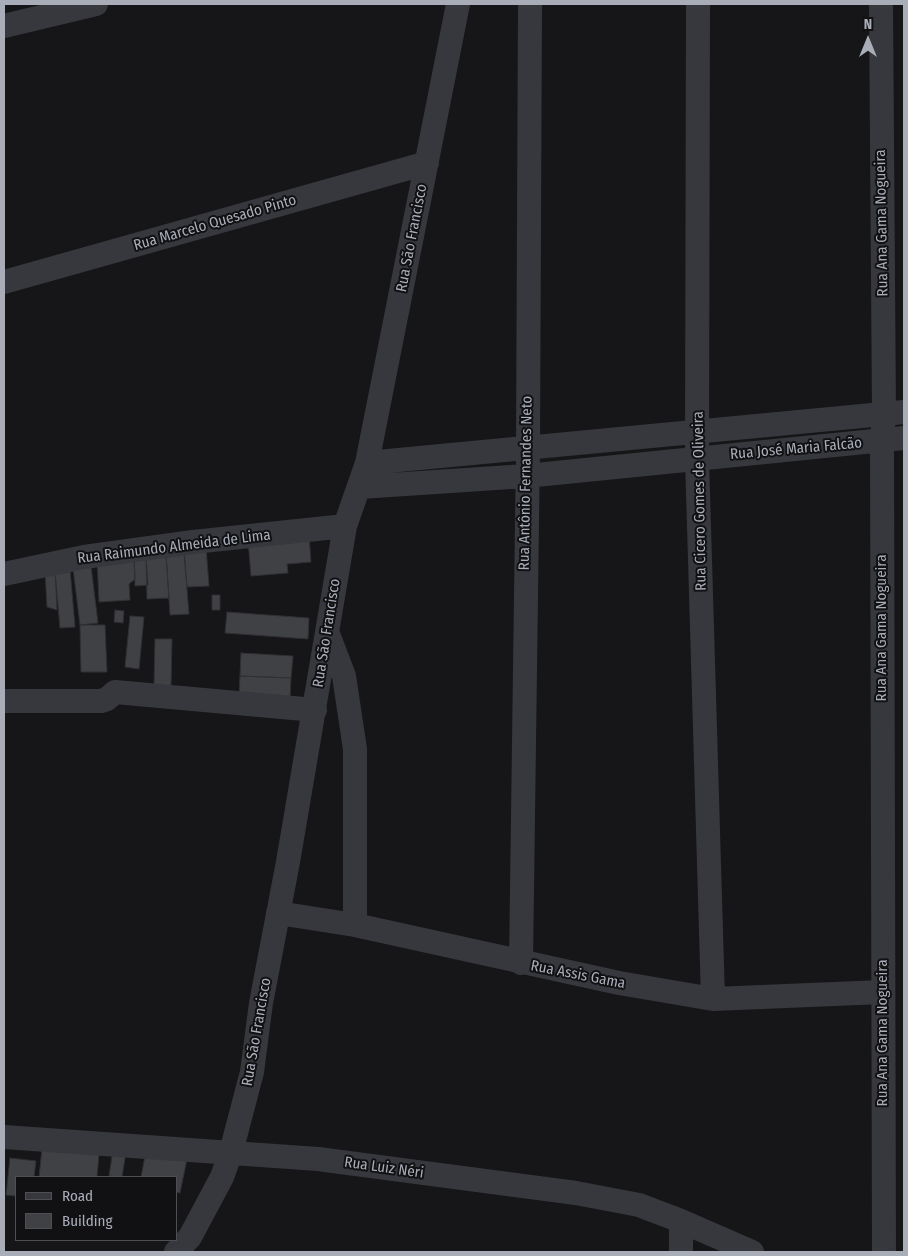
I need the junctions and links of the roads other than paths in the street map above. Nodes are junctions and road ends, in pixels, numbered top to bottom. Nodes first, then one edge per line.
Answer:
1 (96, 4) edge
2 (458, 4) edge
3 (530, 4) edge
4 (698, 4) edge
5 (881, 4) edge
6 (4, 26) edge
7 (427, 163) junction
8 (4, 282) edge
9 (894, 413) edge
10 (698, 433) junction
11 (893, 440) edge
12 (528, 448) junction
13 (697, 459) junction
14 (367, 463) junction
15 (526, 476) junction
16 (360, 487) junction
17 (345, 526) junction
18 (4, 574) edge
19 (328, 632) junction
20 (4, 700) edge
21 (314, 710) junction
22 (278, 913) junction
23 (355, 926) junction
24 (520, 963) junction
25 (883, 992) junction
26 (713, 999) junction
27 (4, 1137) edge
28 (231, 1152) junction
29 (681, 1221) junction
30 (176, 1252) edge
31 (681, 1252) edge
32 (752, 1252) edge
33 (884, 1252) edge

1 - 6 street
2 - 7 street, Rua São Francisco
3 - 12 street, Rua Antônio Fernandes Neto
4 - 10 street, Rua Cicero Gomes de Oliveira
5 - 9 street, Rua Ana Gama Nogueira
7 - 8 street, Rua Marcelo Quesado Pinto
7 - 14 street, Rua São Francisco
9 - 10 street, Rua José Maria Falcão
9 - 11 street, Rua Ana Gama Nogueira
10 - 12 street, Rua José Maria Falcão
10 - 13 street, Rua Cicero Gomes de Oliveira
11 - 13 street, Rua José Maria Falcão
11 - 25 street, Rua Ana Gama Nogueira
12 - 14 street, Rua José Maria Falcão
12 - 15 street, Rua Antônio Fernandes Neto
13 - 15 street, Rua José Maria Falcão
13 - 26 street, Rua Cicero Gomes de Oliveira
14 - 16 street, Rua São Francisco
15 - 16 street, Rua José Maria Falcão
15 - 24 street, Rua Antônio Fernandes Neto
16 - 17 street, Rua São Francisco
17 - 18 street, Rua Raimundo Almeida de Lima
17 - 19 street, Rua São Francisco
19 - 21 street, Rua São Francisco
19 - 23 street
20 - 21 street
21 - 22 street, Rua São Francisco
22 - 23 street, Rua Assis Gama
22 - 28 street, Rua São Francisco
23 - 24 street, Rua Assis Gama
24 - 26 street, Rua Assis Gama
25 - 26 street, Rua Assis Gama
25 - 33 street, Rua Ana Gama Nogueira
27 - 28 street, Rua Luiz Néri
28 - 29 street, Rua Luiz Néri
28 - 30 street, Rua São Francisco
29 - 31 street
29 - 32 street, Rua Luiz Néri

